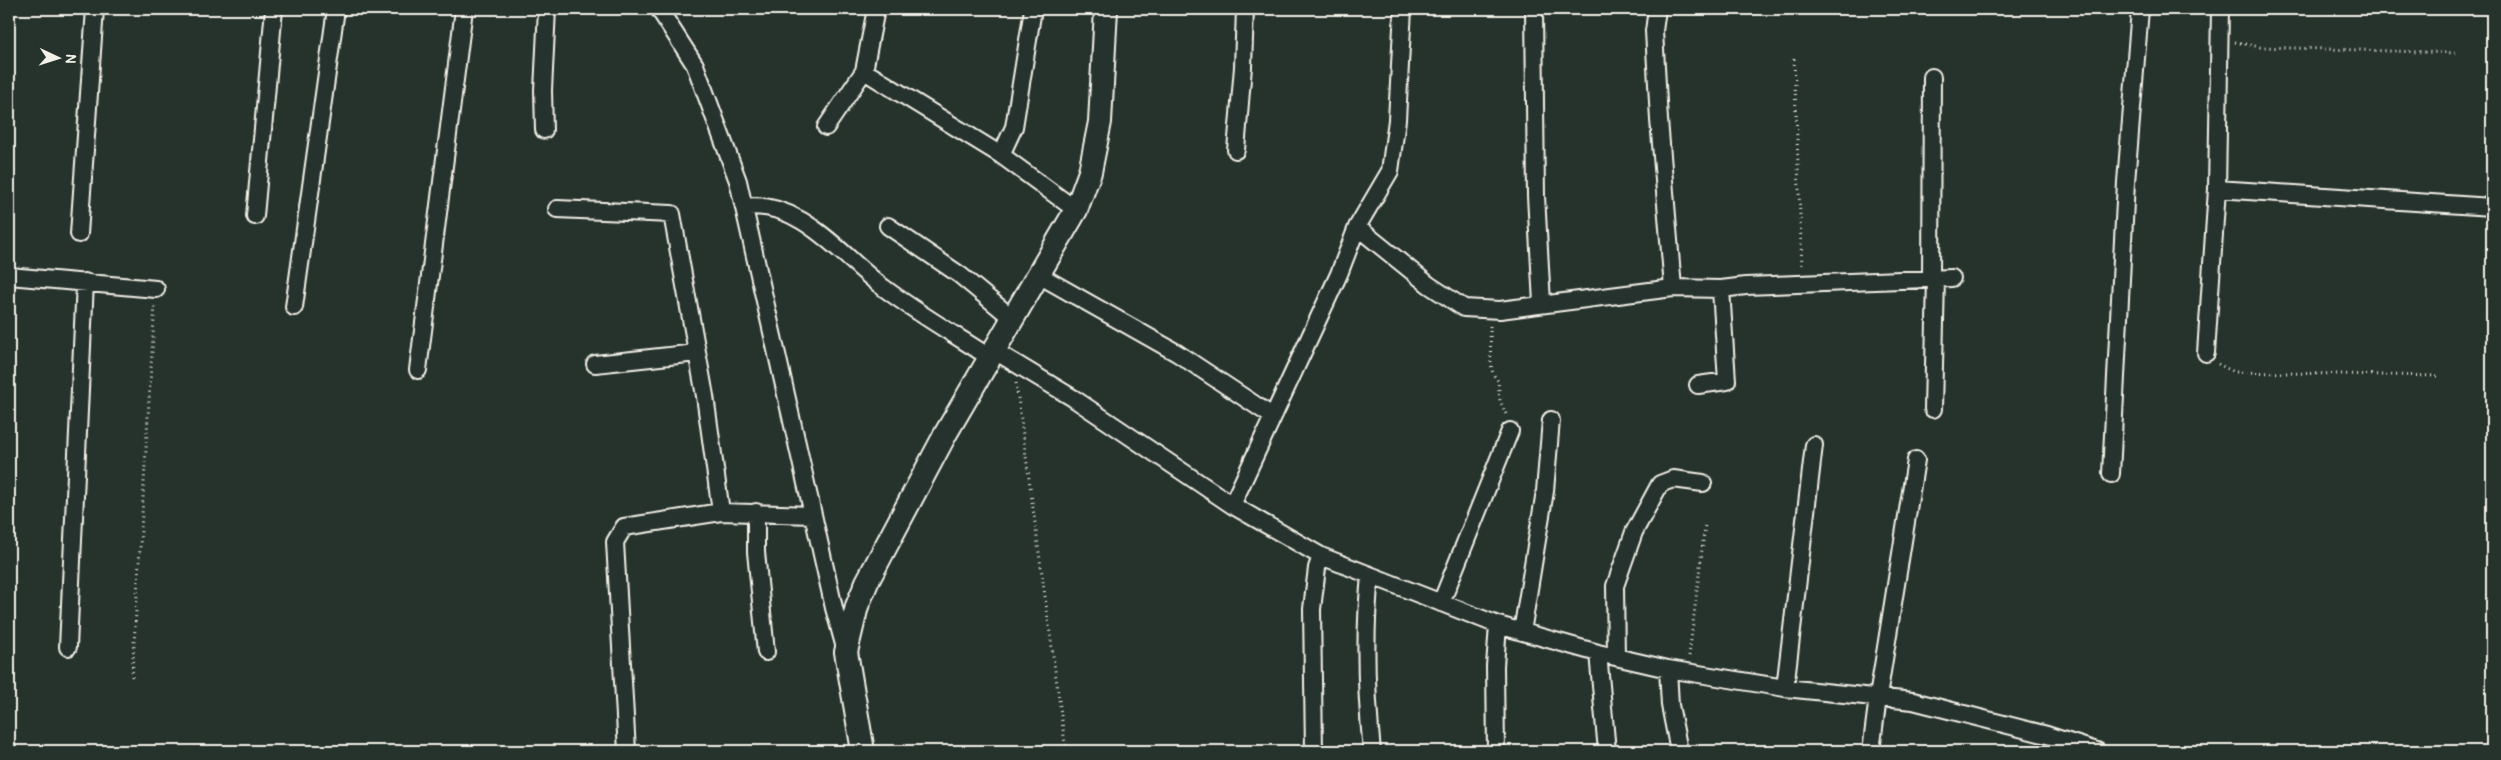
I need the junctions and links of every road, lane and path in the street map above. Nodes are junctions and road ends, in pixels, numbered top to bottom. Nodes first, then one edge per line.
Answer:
1 (95, 9) edge
2 (274, 9) edge
3 (336, 9) edge
4 (464, 9) edge
5 (547, 9) edge
6 (659, 9) edge
7 (876, 9) edge
8 (1033, 9) edge
9 (1106, 9) edge
10 (1245, 9) edge
11 (1402, 9) edge
12 (1534, 9) edge
13 (1658, 9) edge
14 (2140, 9) edge
15 (2220, 9) edge
16 (2220, 35) junction
17 (2458, 53) dead end
18 (1794, 59) dead end
19 (864, 71) junction
20 (1932, 77) dead end
21 (826, 127) dead end
22 (544, 130) dead end
23 (1236, 150) dead end
24 (1002, 155) junction
25 (2217, 189) junction
26 (744, 207) junction
27 (2492, 207) edge
28 (557, 209) dead end
29 (1076, 210) junction
30 (255, 216) dead end
31 (888, 226) dead end
32 (1357, 227) junction
33 (79, 234) dead end
34 (1037, 274) junction
35 (9, 276) edge
36 (1940, 278) junction
37 (85, 282) junction
38 (1803, 284) junction
39 (1672, 288) junction
40 (156, 289) joint
41 (1721, 289) junction
42 (1542, 303) junction
43 (294, 307) dead end
44 (1486, 310) junction
45 (1012, 318) junction
46 (698, 353) junction
47 (2206, 353) joint
48 (991, 354) junction
49 (595, 364) dead end
50 (418, 370) dead end
51 (1015, 374) dead end
52 (2438, 376) dead end
53 (1698, 385) dead end
54 (1933, 409) dead end
55 (1272, 416) junction
56 (1551, 420) dead end
57 (1510, 431) joint
58 (1814, 445) dead end
59 (1916, 460) dead end
60 (2111, 474) dead end
61 (1703, 484) dead end
62 (1232, 504) junction
63 (721, 512) junction
64 (756, 512) junction
65 (813, 516) junction
66 (1705, 525) dead end
67 (1321, 556) junction
68 (1370, 576) junction
69 (1441, 603) junction
70 (1498, 625) junction
71 (1522, 632) junction
72 (68, 647) dead end
73 (766, 652) dead end
74 (846, 652) junction
75 (1598, 653) junction
76 (1616, 657) junction
77 (1668, 669) junction
78 (1687, 672) junction
79 (132, 677) dead end
80 (1785, 688) junction
81 (1878, 698) junction
82 (627, 751) edge
83 (864, 751) edge
84 (1066, 751) edge
85 (1314, 751) edge
86 (1372, 751) edge
87 (1496, 751) edge
88 (1607, 751) edge
89 (1679, 751) edge
90 (1871, 751) edge
91 (2097, 751) edge

1 - 33 street
2 - 30 street
3 - 43 street
4 - 50 street
5 - 22 street
6 - 26 street
7 - 19 street
8 - 24 street
9 - 29 main road
10 - 23 street
11 - 32 street
12 - 42 street
13 - 39 street
14 - 60 street
15 - 16 street
16 - 17 path
16 - 25 street
18 - 38 path
19 - 21 street
19 - 24 street
20 - 36 street
24 - 29 street
25 - 27 street
25 - 47 street
26 - 48 street
26 - 65 street
28 - 46 street
29 - 34 main road
31 - 45 street
32 - 44 street
32 - 55 street
34 - 45 main road
34 - 55 street
35 - 37 street
36 - 38 street
36 - 54 street
37 - 40 street
37 - 72 street
38 - 41 street
39 - 41 street
39 - 42 street
40 - 79 path
41 - 53 street
42 - 44 street
44 - 57 path
45 - 48 main road
46 - 49 street
46 - 63 street
47 - 52 path
48 - 62 street
48 - 74 main road
51 - 84 path
55 - 62 street
56 - 71 street
57 - 69 street
58 - 80 street
59 - 81 street
61 - 76 street
62 - 67 street
63 - 64 street
63 - 82 street
64 - 65 street
64 - 73 street
65 - 74 street
66 - 78 path
67 - 68 street
67 - 85 street
68 - 69 street
68 - 86 street
69 - 70 street
70 - 71 street
70 - 87 street
71 - 75 street
74 - 83 main road
75 - 76 street
75 - 88 street
76 - 77 street
77 - 78 street
77 - 89 street
78 - 80 street
80 - 81 street
81 - 90 street
81 - 91 street

